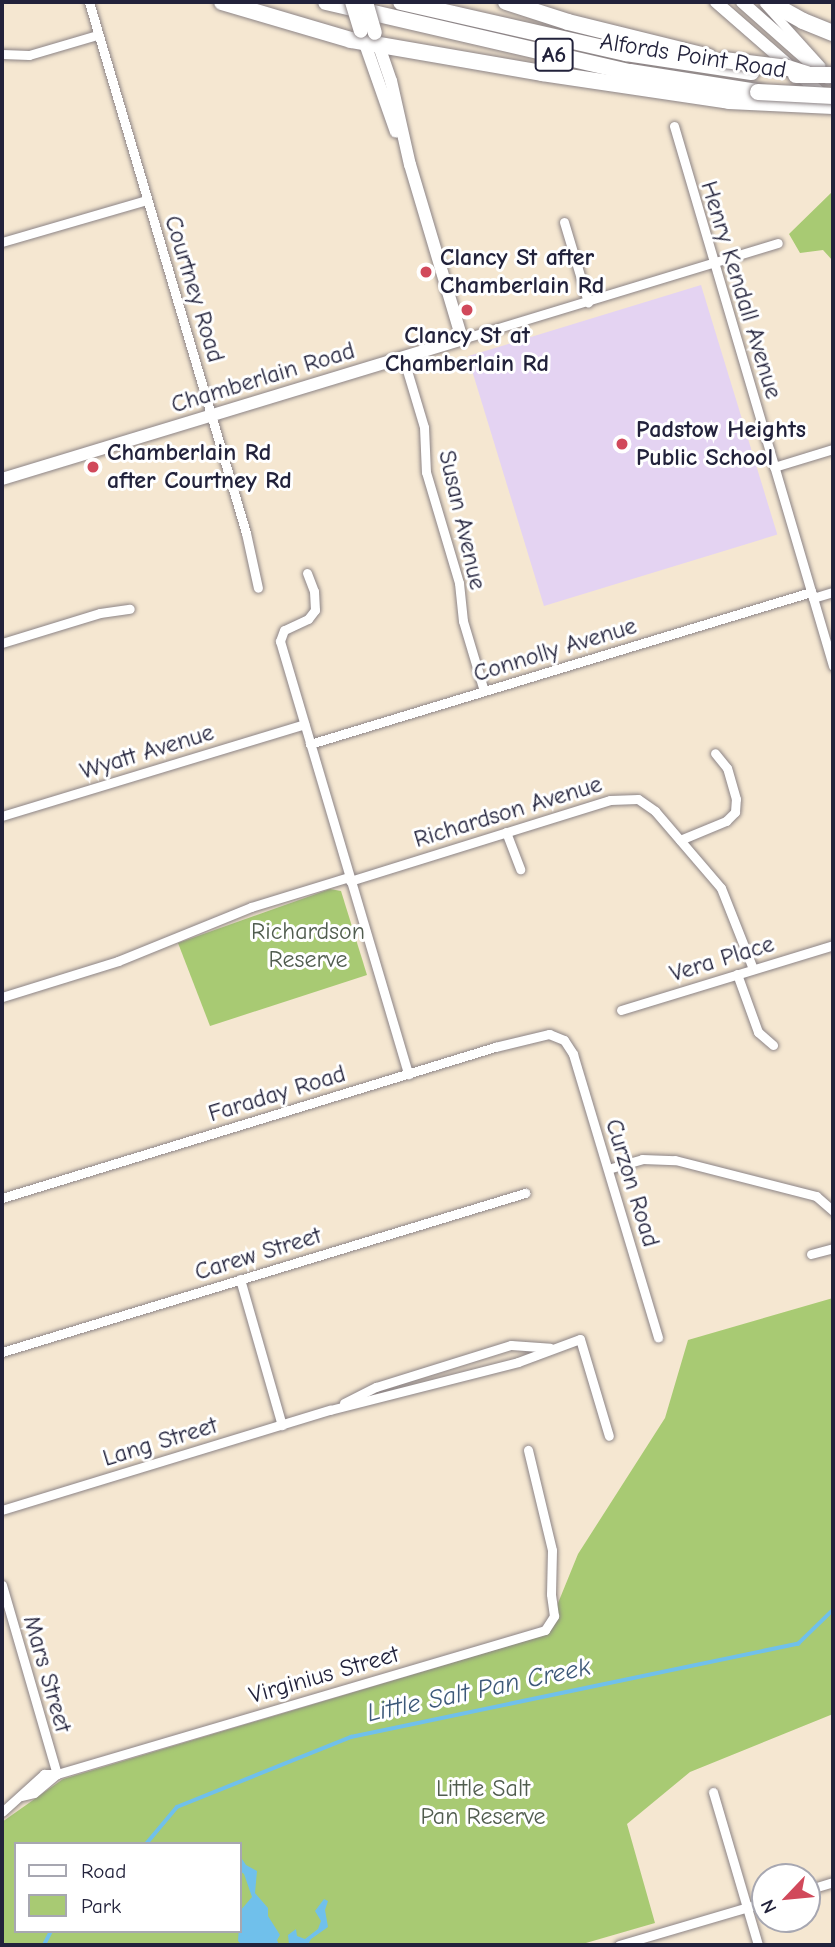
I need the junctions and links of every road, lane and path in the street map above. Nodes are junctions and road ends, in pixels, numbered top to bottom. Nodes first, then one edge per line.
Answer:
1 (89, 2) edge
2 (222, 2) edge
3 (326, 2) edge
4 (352, 2) edge
5 (366, 2) edge
6 (401, 2) edge
7 (506, 2) edge
8 (716, 2) edge
9 (742, 2) edge
10 (763, 2) edge
11 (769, 2) edge
12 (833, 33) edge
13 (97, 35) junction
14 (370, 37) junction
15 (2, 54) edge
16 (723, 65) junction
17 (833, 75) edge
18 (833, 82) edge
19 (833, 96) edge
20 (833, 105) edge
21 (674, 125) dead end
22 (147, 200) junction
23 (564, 222) dead end
24 (2, 242) edge
25 (778, 243) dead end
26 (713, 263) junction
27 (588, 302) junction
28 (462, 339) junction
29 (403, 357) junction
30 (211, 415) junction
31 (833, 449) edge
32 (774, 467) junction
33 (2, 479) edge
34 (307, 573) dead end
35 (258, 588) dead end
36 (833, 592) edge
37 (812, 595) junction
38 (130, 609) dead end
39 (2, 643) edge
40 (833, 666) edge
41 (484, 691) junction
42 (304, 724) junction
43 (310, 744) junction
44 (715, 753) dead end
45 (2, 816) edge
46 (506, 832) junction
47 (680, 839) junction
48 (520, 869) dead end
49 (350, 879) junction
50 (833, 945) edge
51 (754, 970) junction
52 (737, 974) junction
53 (2, 998) edge
54 (621, 1010) dead end
55 (564, 1040) joint
56 (774, 1045) dead end
57 (408, 1074) junction
58 (607, 1169) junction
59 (525, 1193) dead end
60 (2, 1198) edge
61 (833, 1211) edge
62 (833, 1248) edge
63 (811, 1254) dead end
64 (240, 1279) junction
65 (658, 1338) dead end
66 (550, 1348) junction
67 (2, 1352) edge
68 (330, 1410) junction
69 (282, 1425) junction
70 (609, 1436) dead end
71 (528, 1450) dead end
72 (2, 1510) edge
73 (2, 1585) edge
74 (57, 1774) junction
75 (713, 1792) dead end
76 (2, 1812) edge
77 (751, 1906) edge
78 (747, 1907) junction
79 (619, 1945) edge
80 (758, 1945) edge

1 - 13 street, Courtney Road
2 - 14 highway
3 - 19 highway, Alfords Point Road / A6, bridge
4 - 14 main road, bridge
5 - 14 main road, bridge
6 - 16 highway, Alfords Point Road / A6
7 - 16 highway
8 - 20 street
9 - 18 street
10 - 18 street
11 - 12 highway
13 - 15 street
13 - 22 street, Courtney Road
14 - 20 highway
14 - 28 street
16 - 17 highway, Alfords Point Road / A6, bridge
21 - 26 street, Henry Kendall Avenue
22 - 24 street
22 - 30 street, Courtney Road
23 - 27 street
25 - 26 street, Chamberlain Road
26 - 27 street, Chamberlain Road
26 - 32 street, Henry Kendall Avenue
27 - 28 street, Chamberlain Road
28 - 29 street, Chamberlain Road
29 - 30 street, Chamberlain Road
29 - 41 street, Susan Avenue
30 - 33 street, Chamberlain Road
30 - 35 street, Courtney Road
31 - 32 street
32 - 37 street, Henry Kendall Avenue
34 - 42 street
36 - 37 street, Connolly Avenue
37 - 40 street, Henry Kendall Avenue
37 - 41 street, Connolly Avenue
38 - 39 street
41 - 43 street, Connolly Avenue
42 - 43 street
42 - 45 street, Wyatt Avenue
43 - 49 street
44 - 47 street
46 - 47 street, Richardson Avenue
46 - 48 street
46 - 49 street, Richardson Avenue
47 - 51 street, Richardson Avenue
49 - 53 street, Richardson Avenue
49 - 57 street
50 - 51 street, Vera Place
51 - 52 street, Vera Place
52 - 54 street, Vera Place
52 - 56 street
55 - 57 street, Faraday Road
55 - 58 street, Curzon Road
57 - 60 street, Faraday Road
58 - 61 street
58 - 65 street, Curzon Road
59 - 64 street, Carew Street
62 - 63 street
64 - 67 street, Carew Street
64 - 69 street
66 - 68 street, Lang Street
66 - 68 street, Lang Street
66 - 70 street, Lang Street
68 - 69 street, Lang Street
69 - 72 street, Lang Street
71 - 74 street, Virginius Street
73 - 74 street, Mars Street
74 - 76 street, Virginius Street
75 - 78 street
77 - 78 street
78 - 79 street
78 - 80 street

